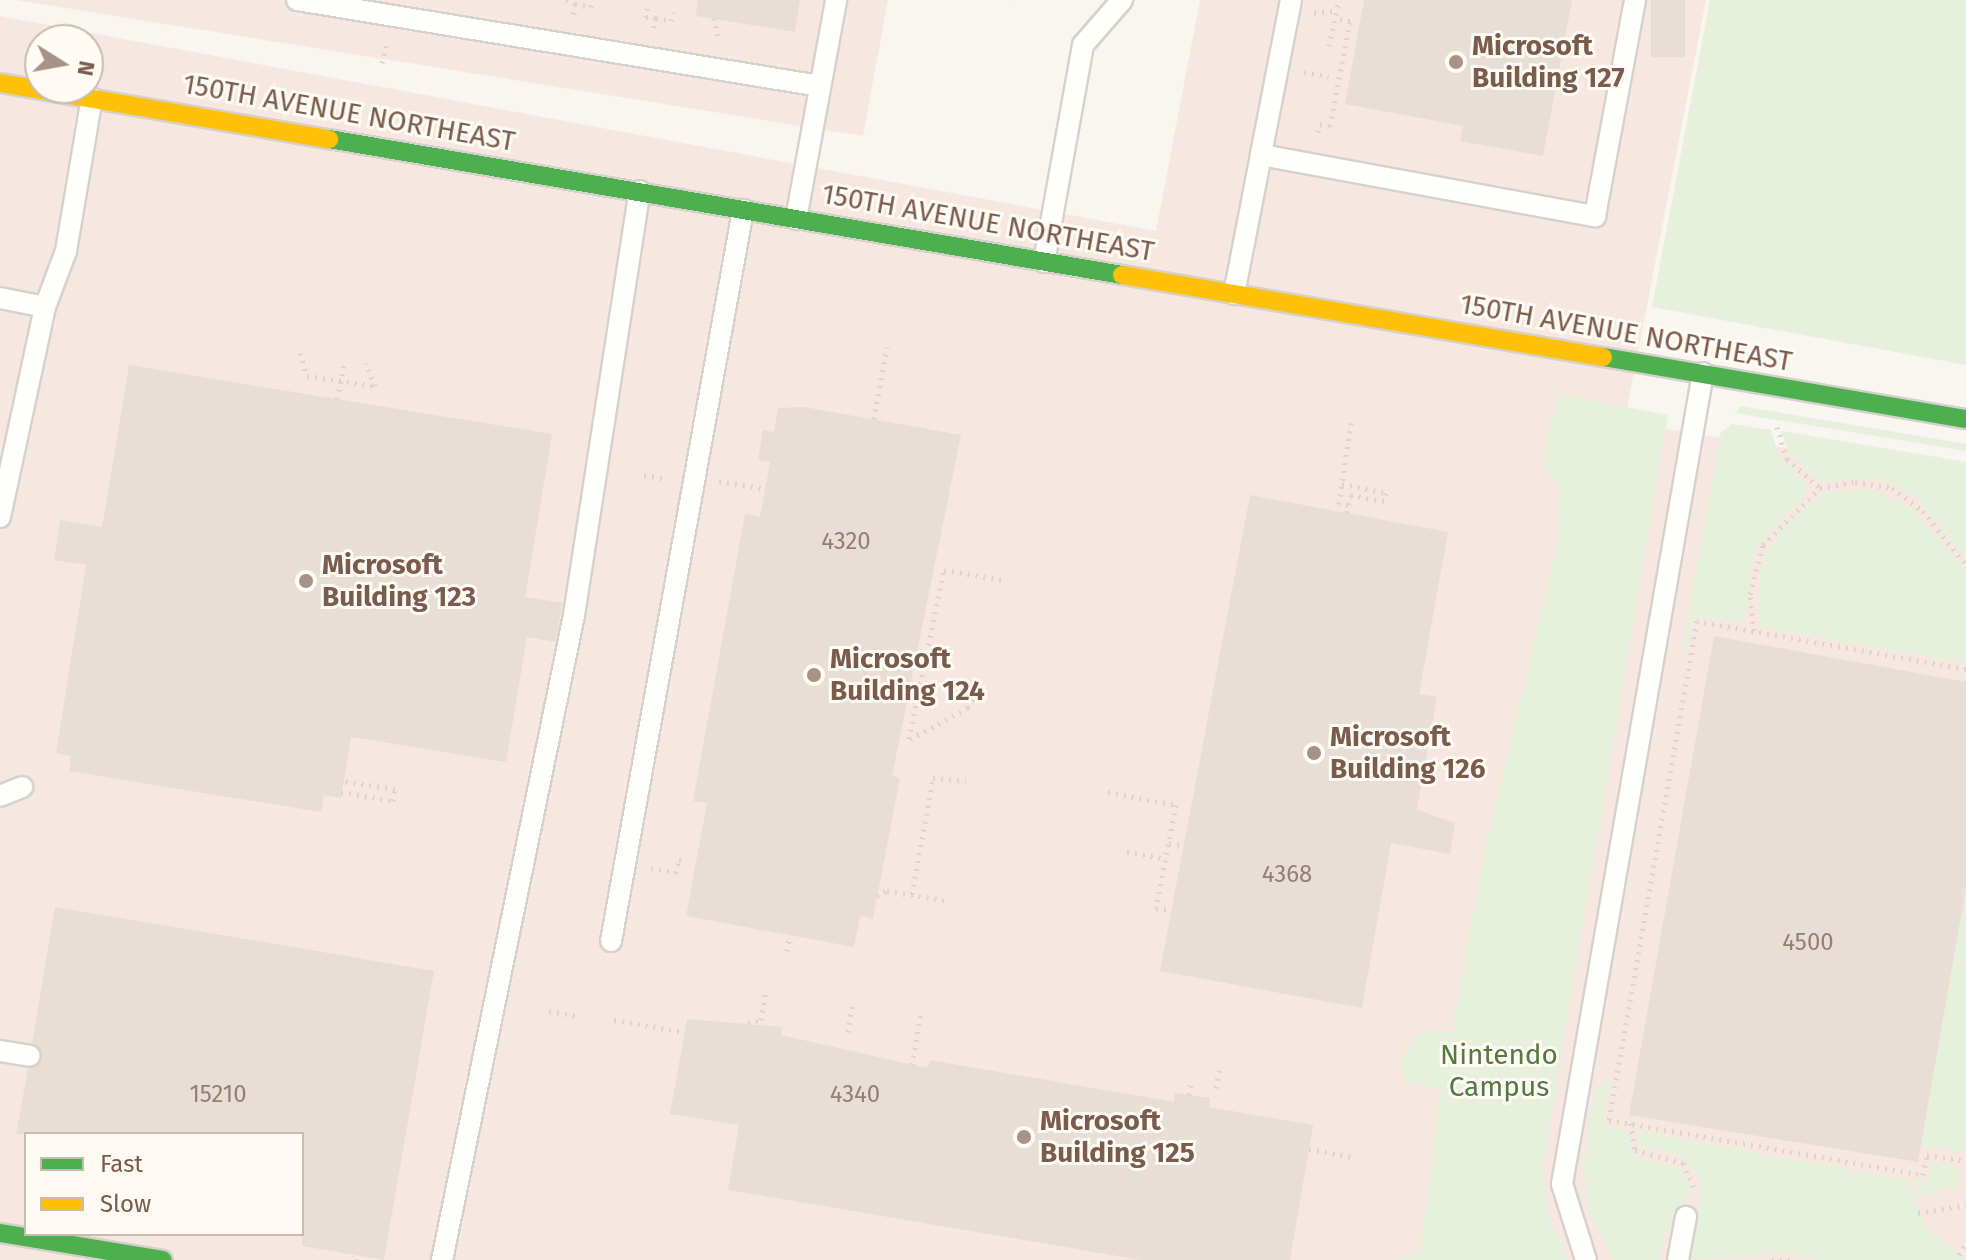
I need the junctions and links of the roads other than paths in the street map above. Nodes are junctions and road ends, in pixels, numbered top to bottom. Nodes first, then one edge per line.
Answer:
1 (297, 0) edge
2 (836, 0) edge
3 (1122, 0) edge
4 (1291, 0) edge
5 (1635, 0) edge
6 (0, 83) edge
7 (820, 86) junction
8 (24, 87) edge
9 (104, 100) edge
10 (91, 104) edge
11 (1261, 155) junction
12 (640, 191) junction
13 (743, 210) junction
14 (796, 219) junction
15 (1044, 262) junction
16 (1234, 294) junction
17 (0, 298) edge
18 (45, 307) junction
19 (1703, 373) junction
20 (1966, 419) edge
21 (0, 517) edge
22 (22, 787) dead end
23 (0, 796) edge
24 (611, 941) dead end
25 (0, 1051) edge
26 (30, 1056) dead end
27 (1686, 1217) road end
28 (0, 1233) edge
29 (163, 1260) edge
30 (442, 1260) edge
31 (1586, 1260) edge
32 (1678, 1260) edge

1 - 7 lane
2 - 7 lane
3 - 15 lane
4 - 11 lane
5 - 11 lane
6 - 8 street, 150TH AVENUE NORTHEAST
7 - 14 lane
9 - 12 street, 150TH AVENUE NORTHEAST
10 - 18 lane
11 - 16 lane
12 - 13 street, 150TH AVENUE NORTHEAST
12 - 30 lane
13 - 14 street, 150TH AVENUE NORTHEAST
13 - 24 lane
14 - 15 street, 150TH AVENUE NORTHEAST
15 - 16 street, 150TH AVENUE NORTHEAST
16 - 19 street, 150TH AVENUE NORTHEAST
17 - 18 lane
18 - 21 lane
19 - 20 street, 150TH AVENUE NORTHEAST
19 - 31 lane
22 - 23 lane
25 - 26 lane
27 - 32 lane
28 - 29 street

